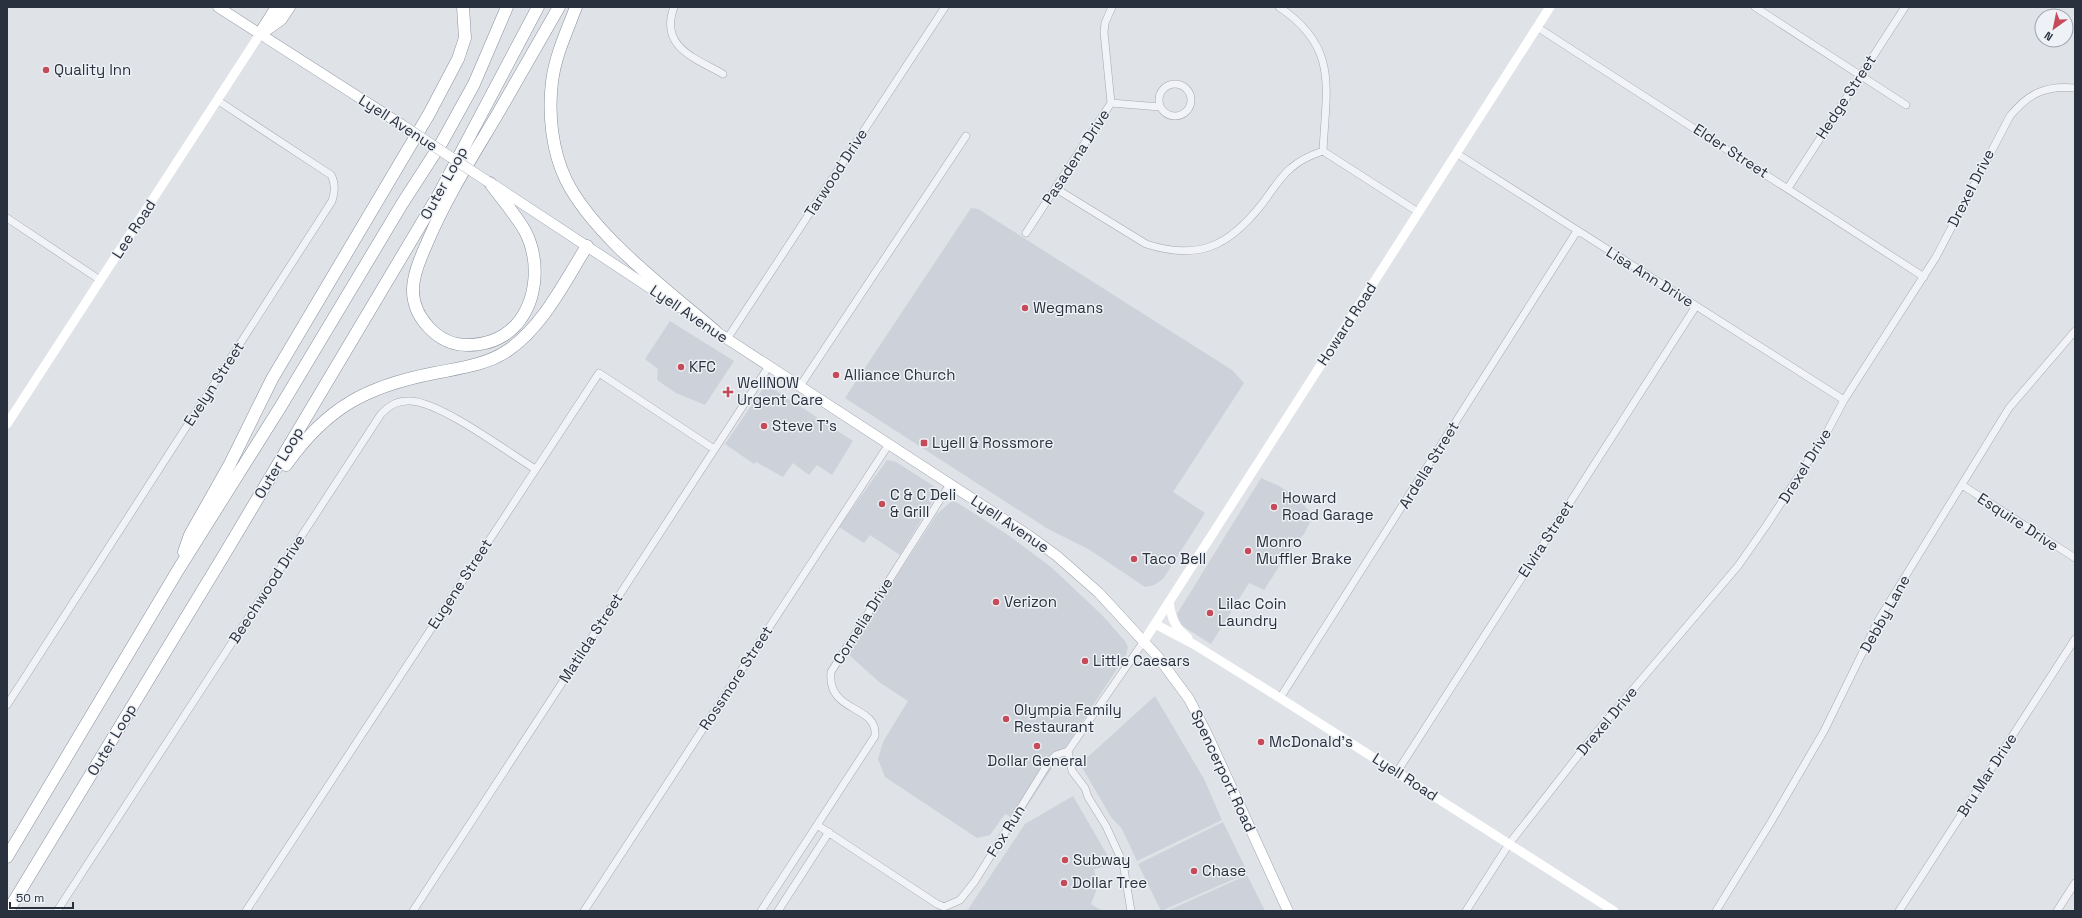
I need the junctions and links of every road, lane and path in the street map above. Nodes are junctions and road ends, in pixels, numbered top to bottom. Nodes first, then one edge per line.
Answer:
1 (218, 7) edge
2 (277, 7) edge
3 (289, 7) edge
4 (464, 7) edge
5 (508, 7) edge
6 (538, 7) edge
7 (559, 7) edge
8 (576, 7) edge
9 (674, 7) edge
10 (945, 7) edge
11 (1112, 7) edge
12 (1279, 7) edge
13 (1550, 7) edge
14 (1755, 7) edge
15 (1905, 7) edge
16 (1537, 27) junction
17 (260, 34) junction
18 (723, 74) dead end
19 (1860, 75) junction
20 (2075, 88) edge
21 (217, 100) junction
22 (1111, 103) junction
23 (1906, 105) dead end
24 (1160, 107) junction
25 (966, 136) dead end
26 (1323, 150) junction
27 (1456, 153) junction
28 (490, 183) junction
29 (1055, 188) junction
30 (1788, 188) junction
31 (1418, 212) junction
32 (7, 218) edge
33 (433, 226) junction
34 (1577, 231) junction
35 (1026, 233) dead end
36 (412, 239) junction
37 (587, 246) junction
38 (1924, 277) junction
39 (100, 280) junction
40 (1696, 306) junction
41 (715, 331) junction
42 (2075, 332) edge
43 (728, 339) junction
44 (769, 366) junction
45 (800, 386) junction
46 (1844, 400) junction
47 (7, 424) edge
48 (889, 444) junction
49 (714, 449) junction
50 (535, 469) junction
51 (950, 484) junction
52 (1962, 485) junction
53 (224, 556) junction
54 (2075, 558) edge
55 (178, 570) junction
56 (1169, 602) junction
57 (1155, 624) junction
58 (2075, 639) edge
59 (1144, 640) junction
60 (1195, 645) junction
61 (1280, 698) junction
62 (7, 705) edge
63 (1068, 751) junction
64 (1397, 772) junction
65 (817, 825) junction
66 (829, 832) junction
67 (1510, 844) junction
68 (7, 857) edge
69 (2075, 883) edge
70 (937, 904) junction
71 (8, 911) edge
72 (57, 911) edge
73 (246, 911) edge
74 (413, 911) edge
75 (584, 911) edge
76 (761, 911) edge
77 (778, 911) edge
78 (932, 911) edge
79 (1131, 911) edge
80 (1288, 911) edge
81 (1466, 911) edge
82 (1614, 911) edge
83 (1716, 911) edge
84 (1899, 911) edge
85 (2057, 911) edge

1 - 17 main road, Lyell Avenue
2 - 17 highway
3 - 17 highway
4 - 55 highway
5 - 55 highway, Outer Loop
6 - 36 highway, Outer Loop
7 - 33 highway
8 - 41 highway
9 - 18 street
10 - 43 street, Tarwood Drive
11 - 22 street, Pasadena Drive
12 - 26 street
13 - 16 street, Howard Road
14 - 19 street
15 - 19 street, Hedge Street
16 - 27 street, Howard Road
16 - 30 street, Elder Street
17 - 21 street, Lee Road
17 - 28 main road, Lyell Avenue, bridge
19 - 23 street
19 - 30 street, Hedge Street
20 - 38 street, Drexel Drive
21 - 39 street, Lee Road
21 - 62 street, Evelyn Street
22 - 24 street
22 - 29 street, Pasadena Drive
24 - 24 street
25 - 45 street
26 - 29 street
26 - 31 street
27 - 31 street, Howard Road
27 - 34 street, Lisa Ann Drive
28 - 33 highway
28 - 37 main road, Lyell Avenue
29 - 35 street, Pasadena Drive
30 - 38 street, Elder Street
31 - 56 street, Howard Road
32 - 39 street
33 - 36 highway
34 - 40 street, Lisa Ann Drive
34 - 61 street, Ardella Street
36 - 53 highway, Outer Loop
37 - 41 main road, Lyell Avenue
37 - 53 highway
38 - 46 street, Drexel Drive
39 - 47 street, Lee Road
40 - 46 street, Lisa Ann Drive
40 - 64 street, Elvira Street
41 - 43 main road, Lyell Avenue
42 - 52 street, Debby Lane
43 - 44 main road, Lyell Avenue
44 - 45 main road, Lyell Avenue
44 - 49 street, Matilda Street
45 - 48 main road, Lyell Avenue
46 - 67 street, Drexel Drive
48 - 51 main road, Lyell Avenue
48 - 75 street, Rossmore Street
49 - 50 street, Eugene Street
49 - 74 street, Matilda Street
50 - 72 street, Beechwood Drive
50 - 73 street, Eugene Street
51 - 59 main road, Lyell Avenue
51 - 65 street, Cornelia Drive
52 - 54 street, Esquire Drive
52 - 83 street, Debby Lane
53 - 71 highway, Outer Loop
55 - 68 highway, Outer Loop
56 - 57 street, Howard Road
56 - 60 street, Lyell Road
57 - 59 street, Howard Road
57 - 60 street, Lyell Road
58 - 84 street, Bru Mar Drive
59 - 63 street, Fox Run
59 - 80 main road, Spencerport Road
60 - 61 street, Lyell Road
61 - 64 street, Lyell Road
63 - 70 street, Fox Run
63 - 79 street
64 - 67 street, Lyell Road
65 - 66 street
65 - 76 street, Cornelia Drive
66 - 70 street
66 - 77 street
67 - 81 street, Drexel Drive
67 - 82 street, Lyell Road
69 - 85 street
70 - 78 street

